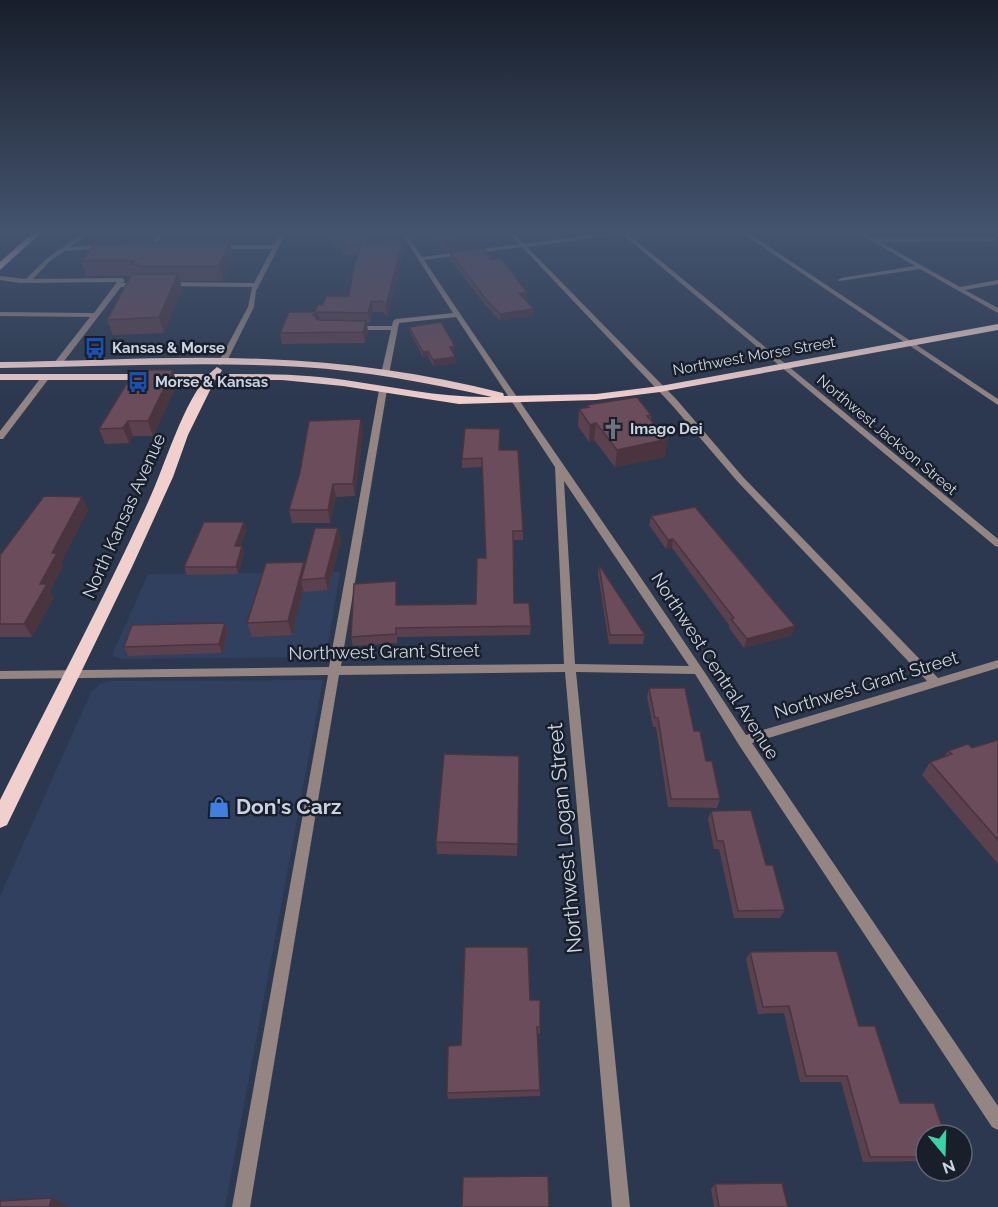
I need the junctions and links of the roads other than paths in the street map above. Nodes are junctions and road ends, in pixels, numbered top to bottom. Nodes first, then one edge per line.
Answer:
1 (117, 287) edge
2 (256, 287) edge
3 (439, 287) edge
4 (564, 287) edge
5 (689, 287) edge
6 (825, 287) edge
7 (956, 287) edge
8 (968, 287) edge
9 (959, 289) junction
10 (998, 311) edge
11 (0, 314) edge
12 (96, 315) junction
13 (458, 315) junction
14 (998, 327) edge
15 (346, 328) edge
16 (394, 328) junction
17 (908, 343) junction
18 (0, 363) edge
19 (58, 363) junction
20 (222, 363) junction
21 (783, 366) junction
22 (385, 374) junction
23 (212, 376) junction
24 (0, 377) edge
25 (46, 377) junction
26 (660, 389) junction
27 (383, 390) junction
28 (513, 399) junction
29 (998, 403) edge
30 (0, 437) edge
31 (559, 464) junction
32 (998, 544) edge
33 (998, 664) edge
34 (570, 668) junction
35 (333, 670) junction
36 (698, 670) junction
37 (70, 674) junction
38 (0, 675) edge
39 (936, 683) junction
40 (744, 741) junction
41 (0, 819) edge
42 (998, 1121) edge
43 (240, 1207) edge
44 (621, 1207) edge

1 - 12 street
2 - 20 street, North Kansas Avenue
3 - 13 street, Northwest Central Avenue
4 - 26 street
5 - 21 street, Northwest Jackson Street
6 - 17 street
7 - 9 street
8 - 9 street
9 - 10 street
11 - 12 street
12 - 19 street
13 - 16 street
13 - 28 street, Northwest Central Avenue
14 - 17 main road, Northwest Morse Street
15 - 16 street
16 - 22 street
17 - 21 main road, Northwest Morse Street
17 - 29 street
18 - 19 main road, Northwest Morse Street
19 - 20 main road, Northwest Morse Street
20 - 22 main road, Northwest Morse Street
20 - 23 main road, North Kansas Avenue
21 - 26 main road, Northwest Morse Street
21 - 32 street, Northwest Jackson Street
22 - 28 main road, Northwest Morse Street
23 - 25 main road, Northwest Morse Street
23 - 27 main road, Northwest Morse Street
23 - 37 main road, North Kansas Avenue
24 - 25 main road, Northwest Morse Street
25 - 30 street
26 - 28 main road, Northwest Morse Street
26 - 39 street
27 - 28 main road, Northwest Morse Street
27 - 35 street
28 - 31 street, Northwest Central Avenue
31 - 34 street, Northwest Logan Street
31 - 36 street, Northwest Central Avenue
33 - 39 street, Northwest Grant Street
34 - 35 street, Northwest Grant Street
34 - 36 street, Northwest Grant Street
34 - 44 street, Northwest Logan Street
35 - 37 street, Northwest Grant Street
35 - 43 street
36 - 40 street, Northwest Central Avenue
37 - 38 street, Northwest Grant Street
37 - 41 main road, North Kansas Avenue
39 - 40 street, Northwest Grant Street
40 - 42 street, Northwest Central Avenue

